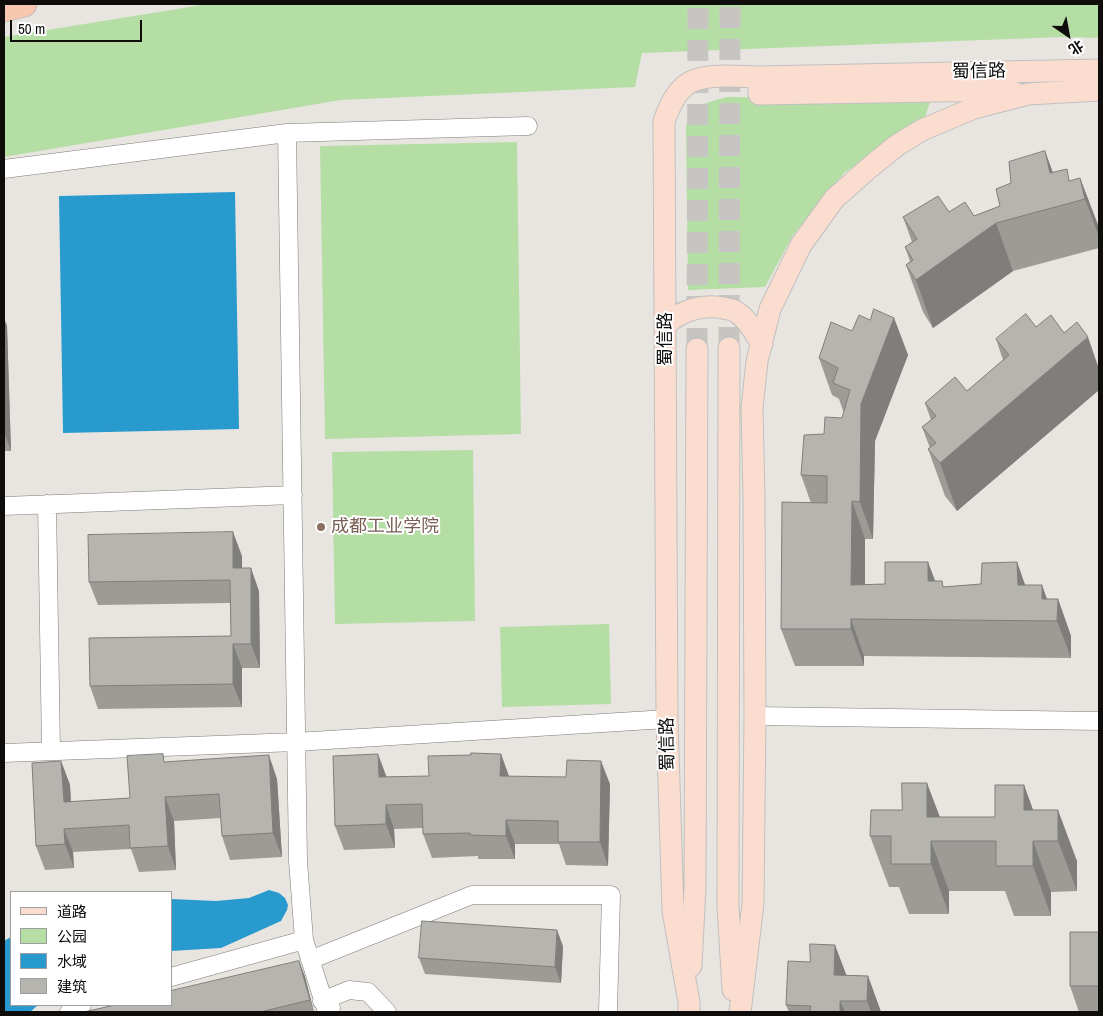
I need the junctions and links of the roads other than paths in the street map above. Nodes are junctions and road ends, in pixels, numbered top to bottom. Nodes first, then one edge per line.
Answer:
1 (24, 4) edge
2 (4, 8) edge
3 (1099, 70) edge
4 (759, 77) junction
5 (1099, 90) edge
6 (1028, 94) junction
7 (528, 126) dead end
8 (287, 133) junction
9 (4, 169) edge
10 (666, 325) junction
11 (762, 344) junction
12 (729, 348) tunnel mouth
13 (696, 349) tunnel mouth
14 (293, 495) junction
15 (47, 504) junction
16 (4, 506) edge
17 (755, 716) junction
18 (668, 719) junction
19 (1099, 721) edge
20 (296, 742) junction
21 (51, 751) junction
22 (4, 753) edge
23 (304, 940) junction
24 (310, 960) junction
25 (172, 977) edge
26 (80, 1006) edge
27 (325, 1006) edge
28 (689, 1007) edge
29 (69, 1012) edge
30 (336, 1012) edge
31 (387, 1012) edge
32 (608, 1012) edge
33 (735, 1012) edge
34 (740, 1012) edge

1 - 2 highway
3 - 4 main road, 蜀信路
4 - 6 main road
4 - 10 main road, 蜀信路
5 - 6 main road, 蜀信路
6 - 11 main road, 蜀信路
7 - 8 street
8 - 9 street
8 - 14 street
10 - 11 main road
10 - 18 main road, 蜀信路
11 - 17 main road, 蜀信路
12 - 33 main road
13 - 28 main road
14 - 15 street
14 - 20 street
15 - 16 street
15 - 21 street
17 - 19 street
17 - 34 main road, 蜀信路
18 - 20 street
18 - 28 main road, 蜀信路
20 - 21 street
20 - 23 street
21 - 22 street
23 - 24 street
23 - 25 street
24 - 27 street
24 - 32 street
26 - 29 street
27 - 30 street
27 - 31 street

